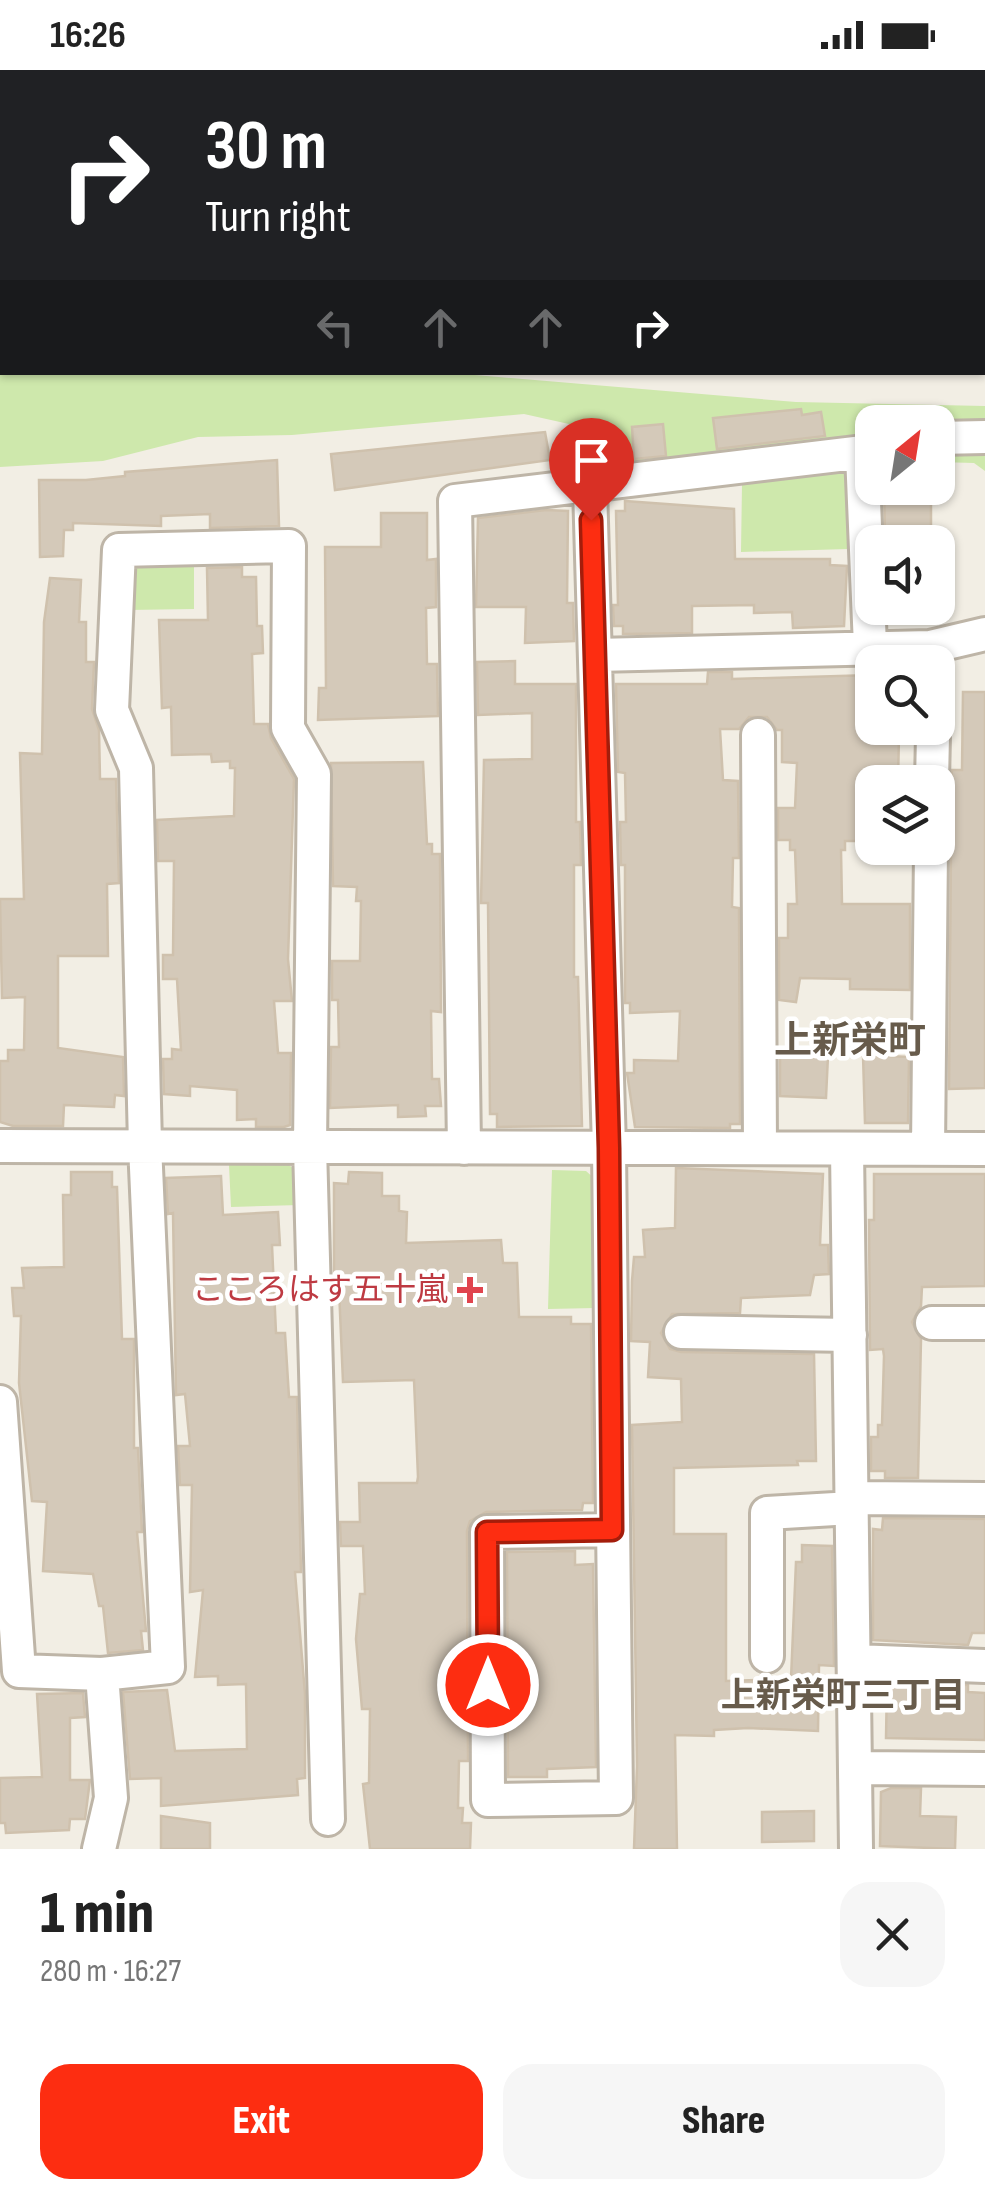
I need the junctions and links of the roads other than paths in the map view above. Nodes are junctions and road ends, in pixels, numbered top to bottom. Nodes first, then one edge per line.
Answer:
1 (985, 437) edge
2 (955, 438) edge
3 (855, 454) edge
4 (590, 487) junction
5 (868, 505) edge
6 (985, 634) edge
7 (870, 645) edge
8 (935, 645) edge
9 (855, 647) edge
10 (596, 656) junction
11 (758, 735) dead end
12 (931, 865) edge
13 (145, 1145) junction
14 (0, 1146) edge
15 (310, 1147) junction
16 (464, 1148) junction
17 (609, 1148) junction
18 (760, 1148) junction
19 (847, 1149) junction
20 (928, 1149) junction
21 (985, 1149) edge
22 (932, 1322) dead end
23 (985, 1323) edge
24 (681, 1332) dead end
25 (850, 1335) junction
26 (0, 1402) edge
27 (985, 1499) edge
28 (852, 1503) junction
29 (612, 1530) junction
30 (767, 1656) dead end
31 (854, 1661) junction
32 (985, 1666) edge
33 (102, 1674) junction
34 (855, 1768) junction
35 (985, 1770) edge
36 (328, 1819) dead end
37 (99, 1849) edge
38 (856, 1849) edge

1 - 2 street
3 - 4 street
4 - 10 street
4 - 16 street
5 - 7 street
6 - 8 street
9 - 10 street
10 - 17 street
11 - 18 street
12 - 20 street
13 - 14 street
13 - 15 street
13 - 15 street
13 - 33 street
15 - 16 street
15 - 36 street
16 - 17 street
17 - 18 street
17 - 29 street
18 - 19 street
19 - 20 street
19 - 25 street
20 - 21 street
22 - 23 street
24 - 25 street
25 - 28 street
26 - 33 street
27 - 28 street
28 - 30 street
28 - 31 street
29 - 29 street
31 - 32 street
31 - 34 street
33 - 37 street
34 - 35 street
34 - 38 street

